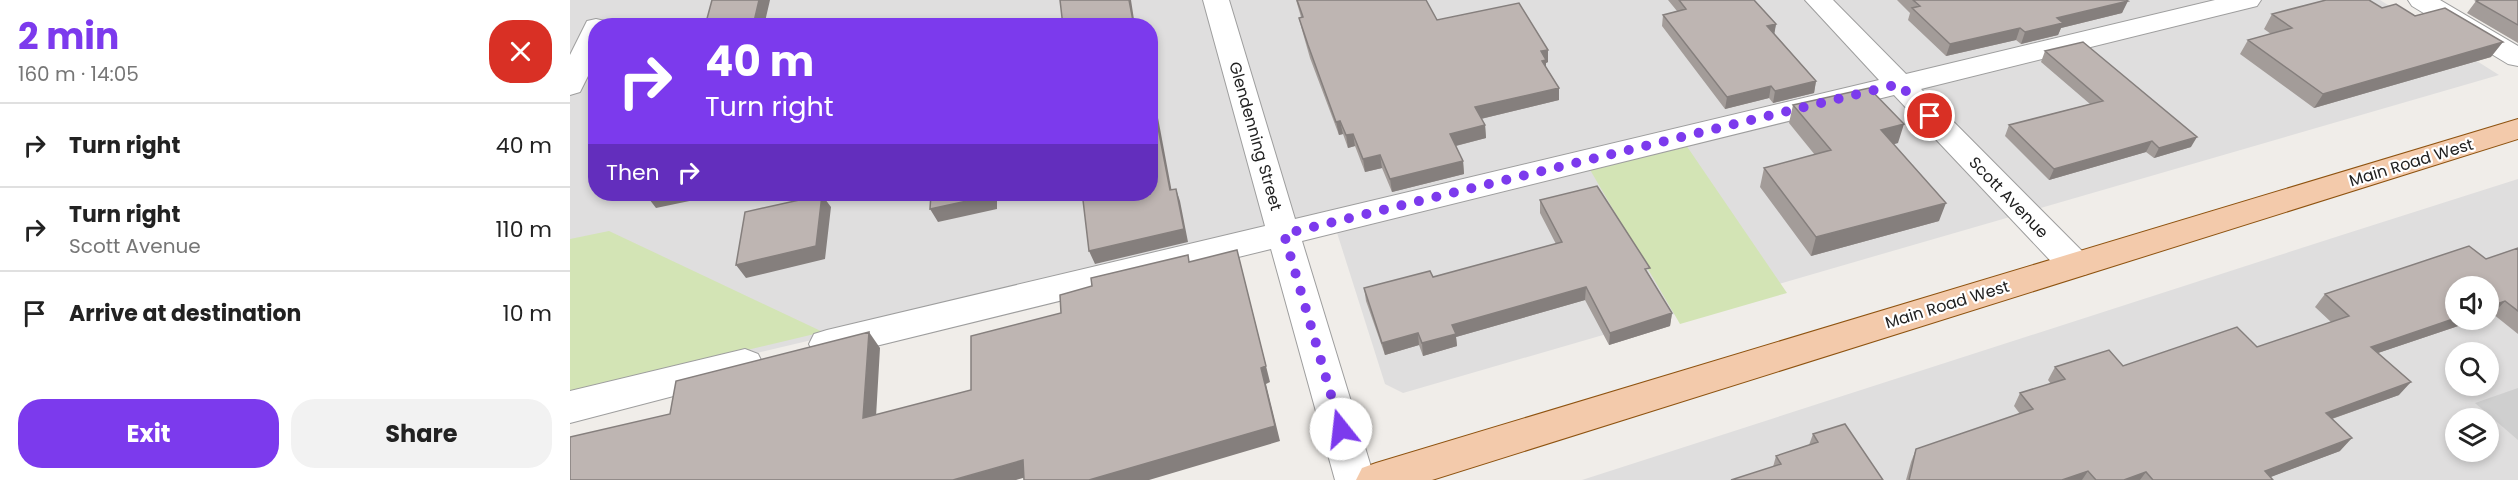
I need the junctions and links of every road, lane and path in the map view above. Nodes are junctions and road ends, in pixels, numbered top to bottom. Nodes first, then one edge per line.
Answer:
1 (607, 0) edge
2 (1216, 0) edge
3 (1818, 0) edge
4 (2248, 0) edge
5 (2421, 0) edge
6 (599, 18) edge
7 (588, 44) edge
8 (2518, 58) edge
9 (1899, 84) junction
10 (570, 86) edge
11 (2518, 129) edge
12 (1284, 234) junction
13 (2075, 265) junction
14 (570, 407) edge
15 (1355, 480) edge
16 (1376, 480) edge

1 - 6 street
2 - 12 street, Glendenning Street
3 - 9 street, Scott Avenue
4 - 9 street
5 - 8 street
7 - 10 street
9 - 12 street
9 - 13 street, Scott Avenue
11 - 13 main road, Main Road West
12 - 14 street
12 - 15 street, Glendenning Street
13 - 16 main road, Main Road West

